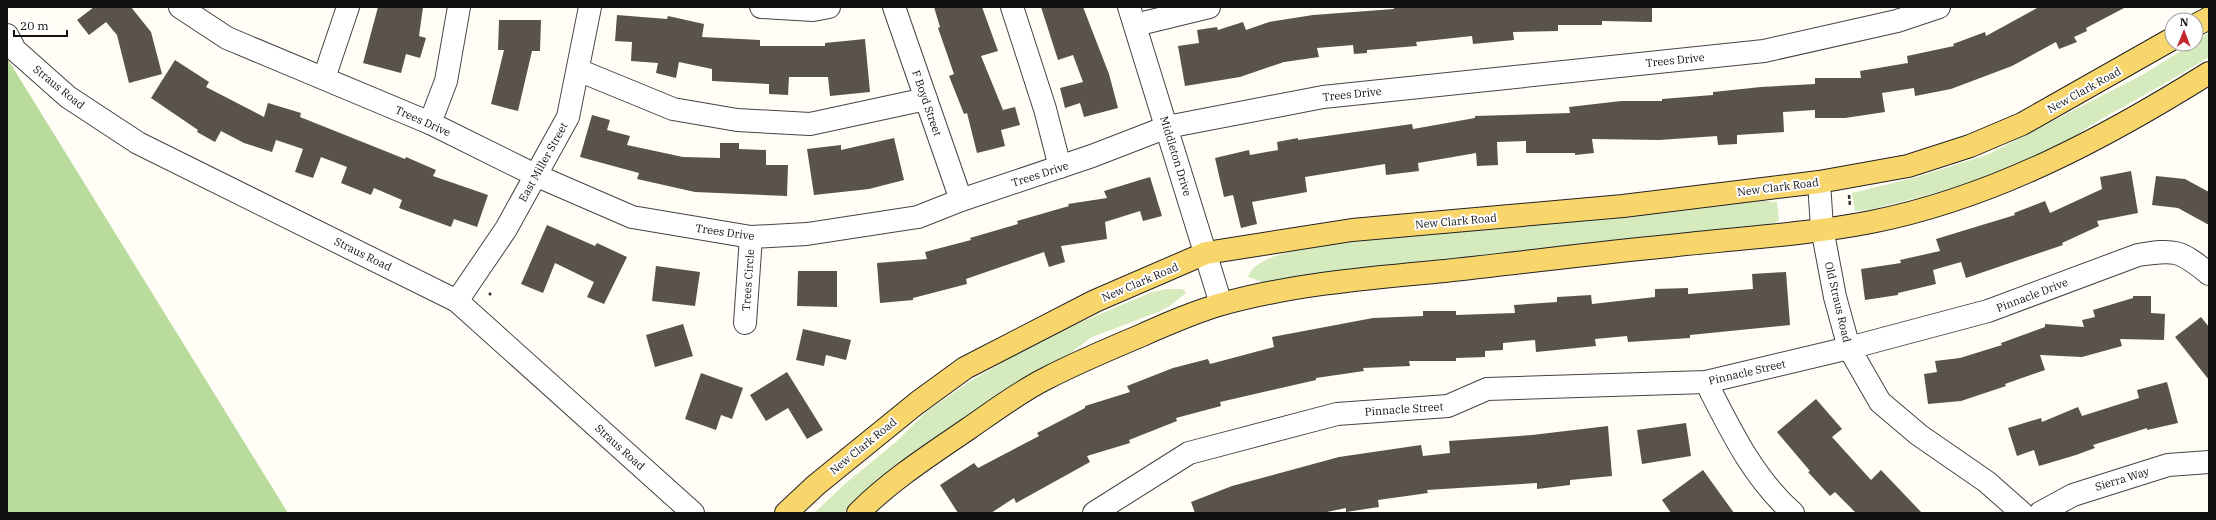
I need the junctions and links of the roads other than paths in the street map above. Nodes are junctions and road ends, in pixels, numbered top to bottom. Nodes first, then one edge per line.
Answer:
1 (180, 7) edge
2 (348, 7) edge
3 (459, 7) edge
4 (590, 7) edge
5 (761, 7) edge
6 (829, 7) edge
7 (894, 7) edge
8 (1012, 7) edge
9 (1209, 7) edge
10 (1939, 7) edge
11 (1132, 16) edge
12 (7, 35) edge
13 (2164, 44) edge
14 (578, 70) junction
15 (2209, 72) edge
16 (324, 78) junction
17 (926, 99) junction
18 (430, 123) junction
19 (1167, 127) junction
20 (1060, 167) junction
21 (535, 175) junction
22 (1819, 182) junction
23 (961, 200) junction
24 (1822, 228) junction
25 (751, 237) junction
26 (1206, 253) junction
27 (2209, 274) edge
28 (457, 301) junction
29 (1221, 304) junction
30 (745, 323) dead end
31 (1849, 348) junction
32 (1706, 382) junction
33 (2209, 462) edge
34 (692, 513) edge
35 (786, 513) edge
36 (858, 513) edge
37 (1094, 513) edge
38 (1793, 513) edge
39 (2022, 513) edge
40 (2040, 513) edge

1 - 16 street, Trees Drive
2 - 16 street
3 - 18 street
4 - 14 street, East Miller Street
5 - 6 street
7 - 17 street, F Boyd Street
8 - 20 street
9 - 11 street
10 - 19 street, Trees Drive
11 - 19 street, Middleton Drive
12 - 28 street, Straus Road
13 - 22 main road, New Clark Road
14 - 17 street
14 - 21 street, East Miller Street
15 - 24 main road
16 - 18 street, Trees Drive
17 - 23 street, F Boyd Street
18 - 21 street, Trees Drive
19 - 20 street, Trees Drive
19 - 26 street, Middleton Drive
20 - 23 street, Trees Drive
21 - 25 street, Trees Drive
21 - 28 street, East Miller Street
22 - 24 street, Old Straus Road
22 - 26 main road, New Clark Road
23 - 25 street, Trees Drive
24 - 29 main road
24 - 31 street, Old Straus Road
25 - 30 street, Trees Circle
26 - 29 street, Middleton Drive
26 - 35 main road, New Clark Road
27 - 31 street, Pinnacle Drive
28 - 34 street, Straus Road
29 - 36 main road
31 - 32 street, Pinnacle Street
31 - 39 street, Old Straus Road
32 - 37 street, Pinnacle Street
32 - 38 street
33 - 40 street, Sierra Way

